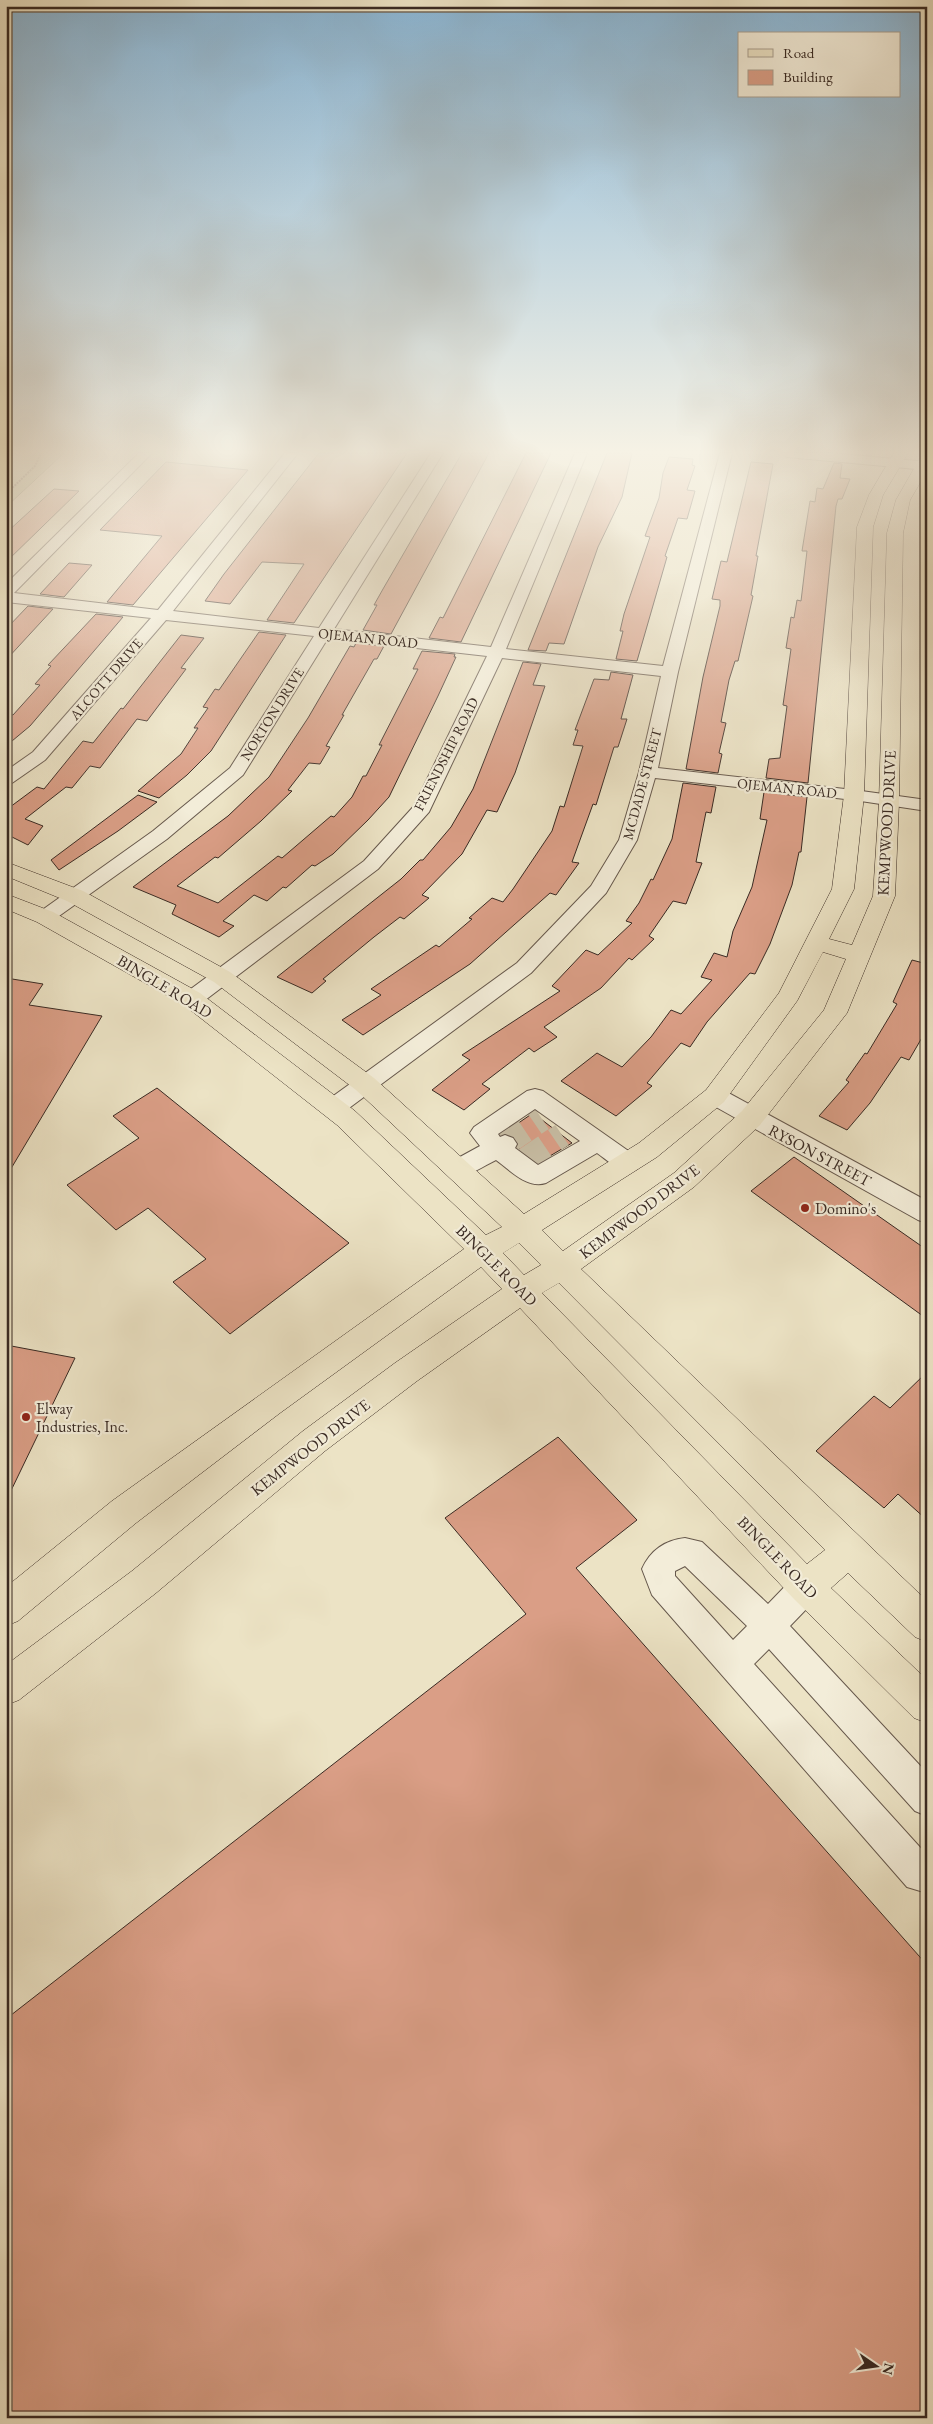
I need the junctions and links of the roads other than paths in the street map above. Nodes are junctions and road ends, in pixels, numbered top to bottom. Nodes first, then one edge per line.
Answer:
1 (33, 566) edge
2 (201, 566) edge
3 (365, 566) edge
4 (533, 566) edge
5 (697, 566) edge
6 (864, 566) edge
7 (893, 566) edge
8 (863, 588) junction
9 (893, 592) junction
10 (6, 593) edge
11 (6, 598) edge
12 (162, 615) junction
13 (322, 633) junction
14 (497, 651) junction
15 (670, 672) junction
16 (859, 675) junction
17 (892, 680) junction
18 (648, 772) junction
19 (6, 779) edge
20 (854, 795) junction
21 (889, 802) junction
22 (927, 806) edge
23 (6, 868) edge
24 (75, 896) junction
25 (6, 901) edge
26 (45, 917) junction
27 (816, 942) junction
28 (859, 955) junction
29 (222, 977) junction
30 (192, 1000) junction
31 (365, 1084) junction
32 (715, 1096) junction
33 (333, 1108) junction
34 (751, 1118) junction
35 (597, 1142) junction
36 (501, 1146) junction
37 (628, 1163) junction
38 (458, 1169) junction
39 (927, 1213) edge
40 (522, 1229) junction
41 (482, 1250) junction
42 (561, 1268) junction
43 (523, 1290) junction
44 (849, 1551) junction
45 (806, 1587) junction
46 (6, 1609) edge
47 (927, 1624) edge
48 (769, 1626) junction
49 (732, 1664) junction
50 (6, 1687) edge
51 (927, 1705) edge
52 (927, 1799) edge
53 (927, 1876) edge

1 - 10 street
2 - 12 street, ALCOTT DRIVE
3 - 13 street, NORTON DRIVE
4 - 14 street, FRIENDSHIP ROAD
5 - 15 street, MCDADE STREET
6 - 8 main road, KEMPWOOD DRIVE
7 - 9 main road, KEMPWOOD DRIVE
8 - 9 main road
8 - 16 main road, KEMPWOOD DRIVE
9 - 17 main road, KEMPWOOD DRIVE
11 - 12 street, OJEMAN ROAD
12 - 13 street, OJEMAN ROAD
12 - 19 street, ALCOTT DRIVE
13 - 14 street, OJEMAN ROAD
13 - 24 street, NORTON DRIVE
14 - 15 street, OJEMAN ROAD
14 - 29 street, FRIENDSHIP ROAD
15 - 18 street, MCDADE STREET
16 - 17 main road
16 - 20 main road, KEMPWOOD DRIVE
17 - 21 main road, KEMPWOOD DRIVE
18 - 20 street, OJEMAN ROAD
18 - 31 street, MCDADE STREET
20 - 21 street, OJEMAN ROAD
20 - 27 main road, KEMPWOOD DRIVE
21 - 22 street, OJEMAN ROAD
21 - 28 main road, KEMPWOOD DRIVE
23 - 24 main road, BINGLE ROAD
24 - 26 street, NORTON DRIVE
24 - 29 main road, BINGLE ROAD
25 - 26 main road, BINGLE ROAD
26 - 30 main road, BINGLE ROAD
27 - 28 main road
27 - 32 main road, KEMPWOOD DRIVE
28 - 34 main road, KEMPWOOD DRIVE
29 - 30 street, FRIENDSHIP ROAD
29 - 31 main road, BINGLE ROAD
30 - 33 main road, BINGLE ROAD
31 - 33 street, MCDADE STREET
31 - 38 main road, BINGLE ROAD
32 - 34 street, RYSON STREET
32 - 37 main road, KEMPWOOD DRIVE
33 - 41 main road, BINGLE ROAD
34 - 39 street, RYSON STREET
34 - 42 main road, KEMPWOOD DRIVE
35 - 36 street
35 - 36 street
35 - 37 street
36 - 38 street
37 - 40 main road, KEMPWOOD DRIVE
38 - 40 main road, BINGLE ROAD
40 - 41 main road, KEMPWOOD DRIVE
40 - 42 main road, BINGLE ROAD
41 - 43 main road, BINGLE ROAD
41 - 46 main road, KEMPWOOD DRIVE
42 - 43 main road, KEMPWOOD DRIVE
42 - 44 main road, BINGLE ROAD
43 - 45 main road, BINGLE ROAD
43 - 50 main road, KEMPWOOD DRIVE
44 - 45 main road
44 - 47 main road, BINGLE ROAD
45 - 48 street
45 - 51 main road, BINGLE ROAD
48 - 49 street
48 - 49 street
48 - 52 street
49 - 53 street

